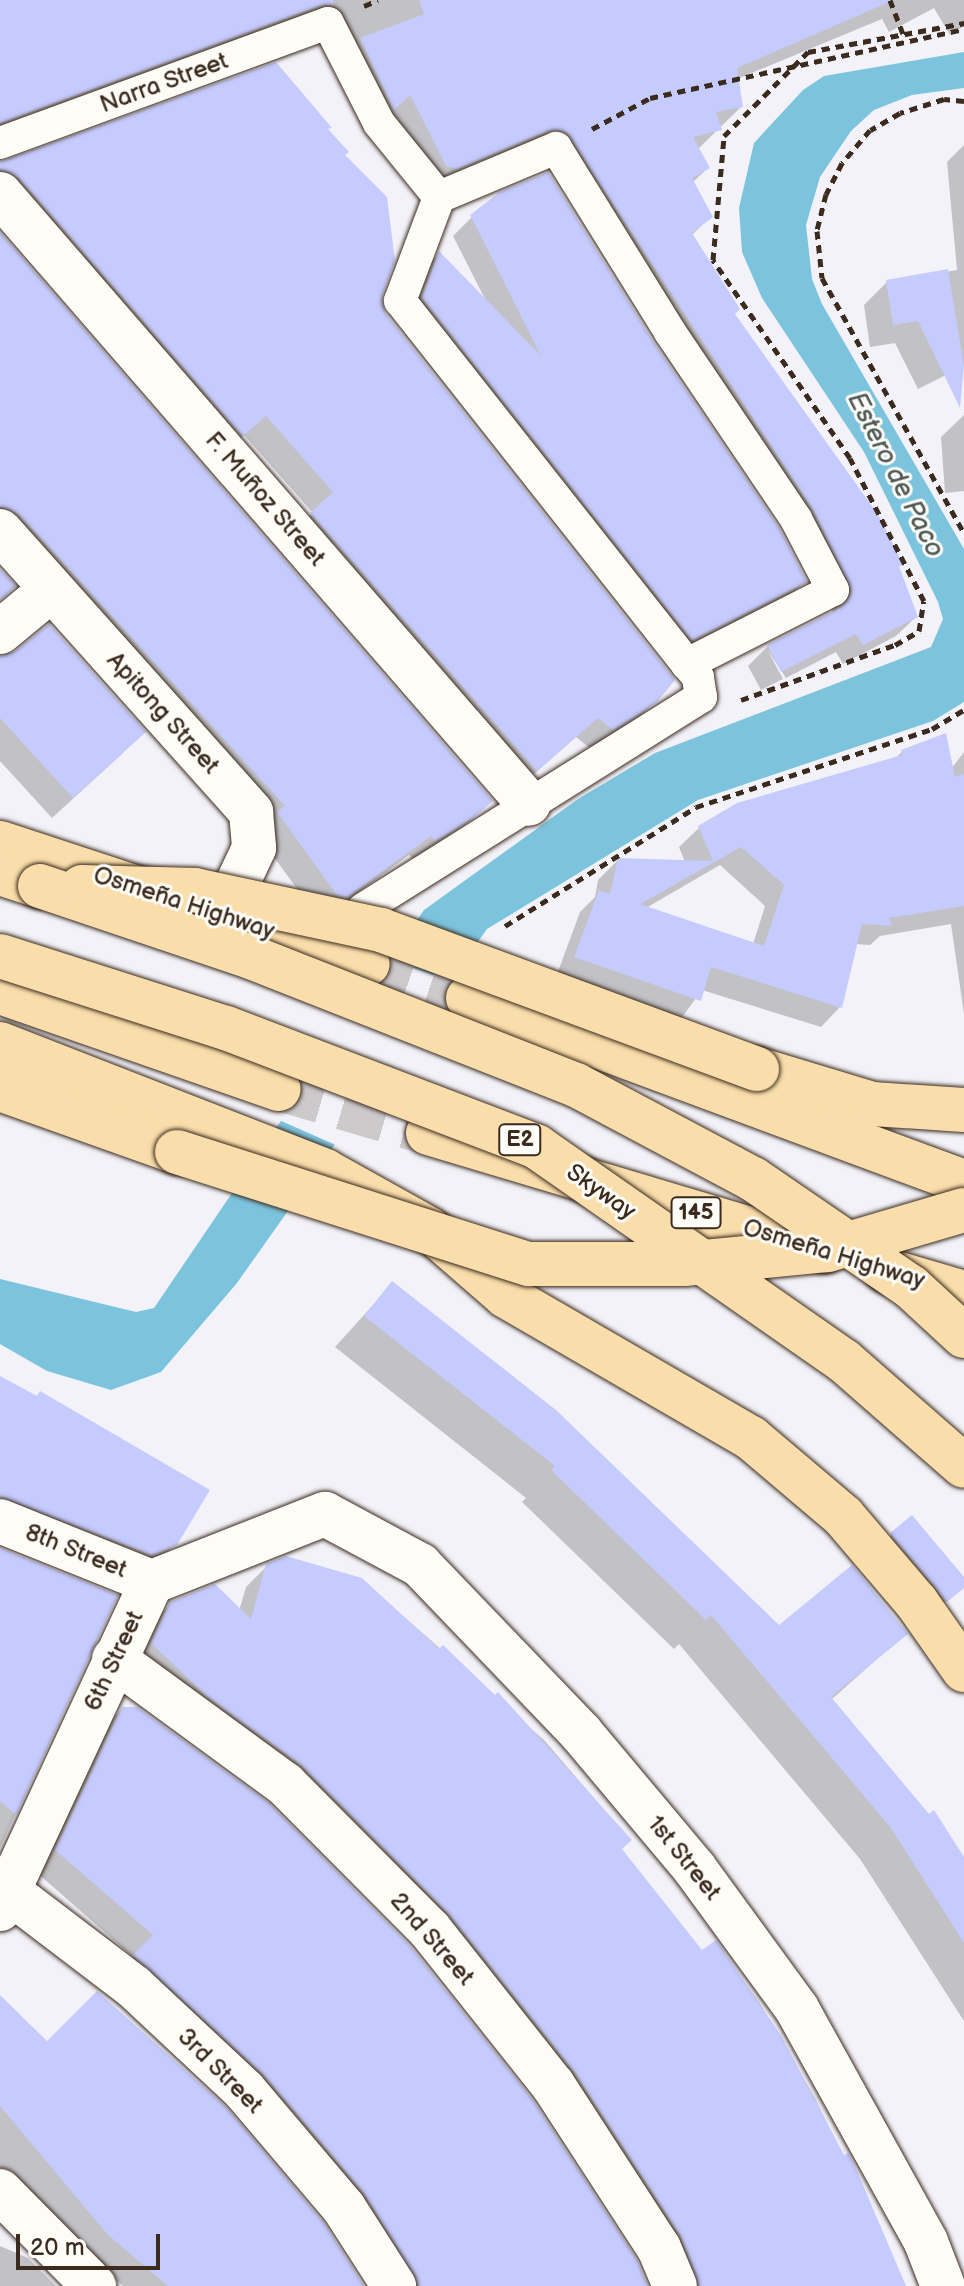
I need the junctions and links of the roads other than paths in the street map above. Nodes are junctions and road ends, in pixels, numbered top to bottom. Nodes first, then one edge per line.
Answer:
1 (0, 143) edge
2 (0, 194) edge
3 (439, 197) junction
4 (0, 531) edge
5 (52, 589) junction
6 (0, 632) edge
7 (687, 664) junction
8 (529, 804) junction
9 (0, 843) edge
10 (20, 879) edge
11 (363, 909) dead end
12 (222, 916) junction
13 (0, 956) edge
14 (368, 964) tunnel mouth
15 (0, 992) edge
16 (468, 998) tunnel mouth
17 (0, 1044) edge
18 (0, 1089) edge
19 (279, 1089) tunnel mouth
20 (964, 1110) edge
21 (428, 1133) tunnel mouth
22 (956, 1189) edge
23 (908, 1276) junction
24 (964, 1293) edge
25 (964, 1336) edge
26 (964, 1466) edge
27 (325, 1514) joint
28 (0, 1521) edge
29 (152, 1582) junction
30 (114, 1659) junction
31 (964, 1670) edge
32 (4, 1900) edge
33 (0, 2191) edge
34 (94, 2286) edge
35 (394, 2286) edge
36 (675, 2286) edge
37 (943, 2286) edge

1 - 3 street, Narra Street
2 - 8 street, F. Muñoz Street
3 - 7 street
3 - 7 street
4 - 5 street, Apitong Street
5 - 6 street
5 - 12 street, Apitong Street
7 - 8 street
8 - 11 street
9 - 12 main road, Osmeña Highway
10 - 20 main road, bridge
10 - 25 main road, bridge
12 - 14 main road, Osmeña Highway
13 - 26 main road, Skyway / E2, bridge
15 - 19 main road
16 - 22 main road
17 - 31 main road
18 - 22 main road, bridge
21 - 23 main road, Osmeña Highway / 145
22 - 23 main road
23 - 24 main road, Osmeña Highway / 145
27 - 29 street, 6th Street
27 - 37 street, 1st Street
28 - 29 street, 8th Street
29 - 30 street, 6th Street
30 - 32 street, 6th Street
30 - 36 street, 2nd Street
32 - 35 street, 3rd Street
33 - 34 street

